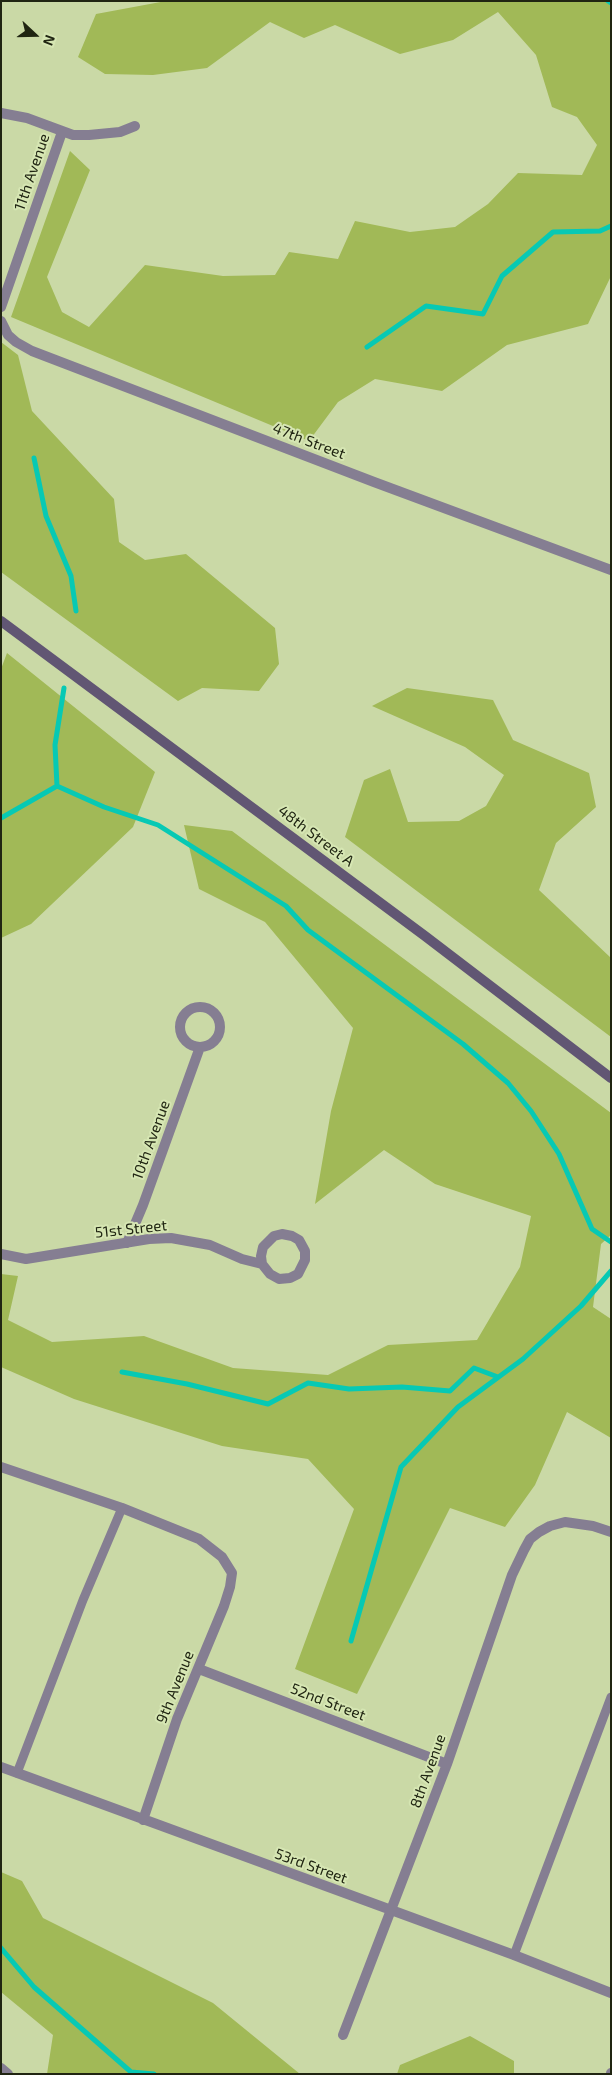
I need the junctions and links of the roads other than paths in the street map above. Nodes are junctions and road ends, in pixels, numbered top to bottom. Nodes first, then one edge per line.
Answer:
1 (1, 113) edge
2 (134, 126) dead end
3 (62, 132) junction
4 (1, 307) edge
5 (2, 325) edge
6 (611, 570) edge
7 (1, 620) edge
8 (200, 1047) junction
9 (611, 1078) edge
10 (127, 1243) junction
11 (1, 1254) edge
12 (262, 1264) junction
13 (1, 1467) edge
14 (122, 1508) junction
15 (611, 1532) edge
16 (199, 1669) junction
17 (611, 1697) edge
18 (447, 1764) junction
19 (1, 1767) edge
20 (17, 1773) junction
21 (143, 1820) junction
22 (390, 1911) junction
23 (514, 1955) junction
24 (611, 1993) edge
25 (343, 2035) dead end
26 (1, 2068) edge
27 (8, 2074) edge

1 - 3 street
2 - 3 street
3 - 4 street, 11th Avenue
5 - 6 street, 47th Street
7 - 9 street, 48th Street A
8 - 8 street
8 - 10 street, 10th Avenue
10 - 11 street, 51st Street
10 - 12 street, 51st Street
12 - 12 street, 51st Street
13 - 14 street
14 - 16 street, 9th Avenue
14 - 20 lane
15 - 18 street, 8th Avenue
16 - 18 street, 52nd Street
16 - 21 street, 9th Avenue
17 - 23 lane
18 - 22 street, 8th Avenue
19 - 20 street, 53rd Street
20 - 21 street, 53rd Street
21 - 22 street, 53rd Street
22 - 23 street, 53rd Street
22 - 25 street, 8th Avenue
23 - 24 street, 53rd Street
26 - 27 street

